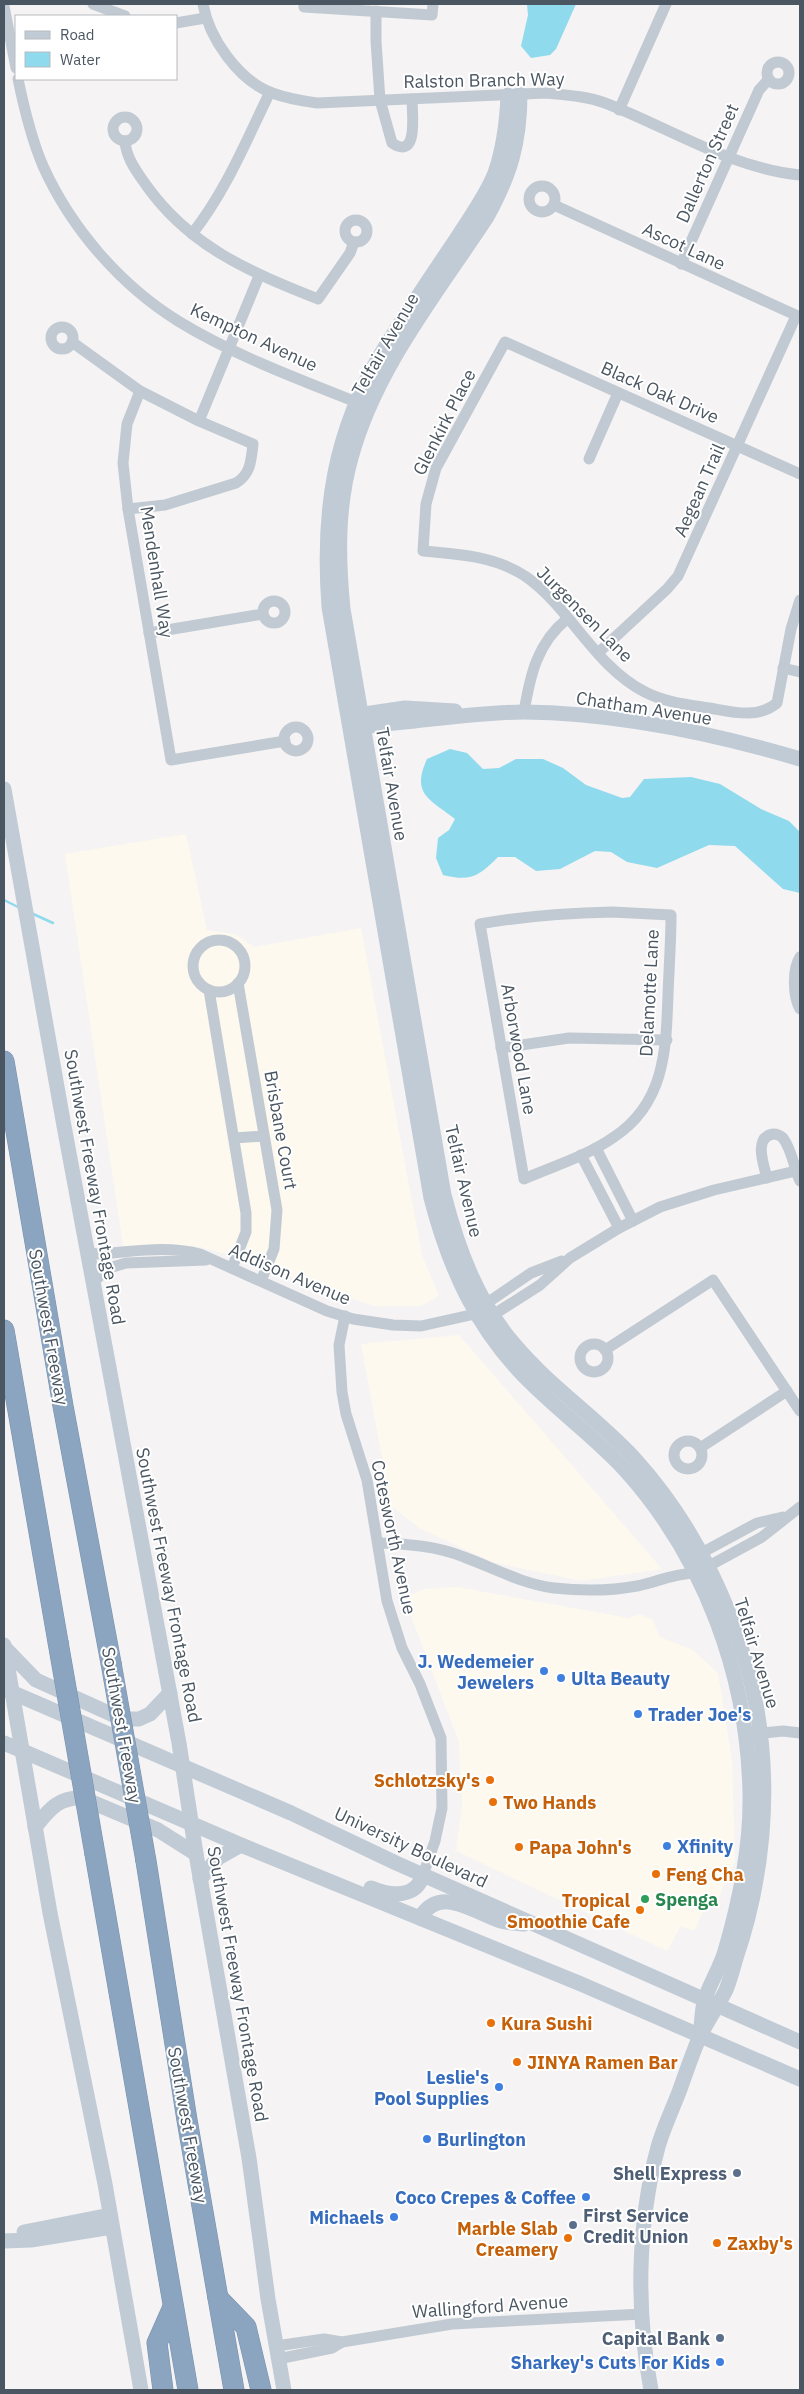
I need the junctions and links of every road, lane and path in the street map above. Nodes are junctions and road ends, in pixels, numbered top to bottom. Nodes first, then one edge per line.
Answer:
1 (93, 4) edge
2 (203, 4) edge
3 (666, 4) edge
4 (304, 5) edge
5 (4, 6) edge
6 (432, 9) edge
7 (376, 11) junction
8 (122, 15) edge
9 (205, 18) junction
10 (178, 23) edge
11 (15, 63) edge
12 (769, 78) dead end
13 (18, 80) edge
14 (270, 92) junction
15 (514, 94) junction
16 (412, 99) junction
17 (380, 100) junction
18 (619, 110) junction
19 (125, 141) dead end
20 (730, 158) junction
21 (800, 175) edge
22 (554, 204) dead end
23 (192, 234) junction
24 (354, 242) dead end
25 (681, 264) junction
26 (259, 276) junction
27 (798, 316) edge
28 (72, 342) dead end
29 (505, 342) joint
30 (229, 348) junction
31 (140, 391) junction
32 (618, 393) junction
33 (363, 405) junction
34 (199, 421) junction
35 (738, 446) junction
36 (589, 459) dead end
37 (800, 474) edge
38 (128, 509) junction
39 (423, 551) joint
40 (800, 600) edge
41 (263, 614) dead end
42 (567, 619) junction
43 (149, 634) junction
44 (598, 653) junction
45 (783, 668) junction
46 (800, 672) edge
47 (524, 712) junction
48 (355, 722) junction
49 (285, 742) dead end
50 (800, 759) edge
51 (4, 789) edge
52 (480, 924) joint
53 (800, 957) edge
54 (238, 984) junction
55 (209, 990) junction
56 (800, 1009) edge
57 (667, 1040) junction
58 (501, 1048) junction
59 (4, 1061) edge
60 (264, 1136) junction
61 (234, 1138) junction
62 (596, 1148) junction
63 (581, 1155) junction
64 (799, 1174) edge
65 (767, 1178) junction
66 (524, 1179) joint
67 (633, 1221) junction
68 (619, 1228) junction
69 (87, 1252) junction
70 (210, 1260) junction
71 (232, 1268) junction
72 (261, 1281) junction
73 (93, 1282) junction
74 (489, 1308) junction
75 (476, 1314) junction
76 (344, 1316) junction
77 (4, 1336) edge
78 (605, 1350) dead end
79 (787, 1391) junction
80 (800, 1411) edge
81 (700, 1448) dead end
82 (800, 1507) edge
83 (379, 1543) junction
84 (698, 1563) junction
85 (4, 1646) edge
86 (8, 1691) edge
87 (170, 1692) junction
88 (800, 1732) edge
89 (753, 1734) junction
90 (4, 1743) edge
91 (22, 1751) junction
92 (183, 1766) junction
93 (191, 1824) junction
94 (35, 1827) junction
95 (241, 1845) junction
96 (196, 1854) junction
97 (310, 1874) junction
98 (423, 1874) junction
99 (200, 1879) junction
100 (420, 1918) junction
101 (538, 1925) junction
102 (711, 2003) junction
103 (700, 2036) junction
104 (800, 2042) edge
105 (800, 2080) edge
106 (111, 2221) junction
107 (4, 2241) edge
108 (218, 2298) junction
109 (173, 2307) junction
110 (642, 2314) junction
111 (277, 2352) junction
112 (141, 2390) edge
113 (163, 2390) edge
114 (188, 2390) edge
115 (234, 2390) edge
116 (261, 2390) edge
117 (284, 2390) edge
118 (650, 2390) edge

1 - 8 street
2 - 9 street, Ralston Branch Way
3 - 18 street
4 - 7 street
5 - 11 street
6 - 7 street
7 - 17 street
9 - 10 street
9 - 14 street, Ralston Branch Way
12 - 20 street, Dallerton Street
13 - 30 street, Kempton Avenue
14 - 17 street, Ralston Branch Way
14 - 23 street
15 - 16 street, Ralston Branch Way
15 - 18 street, Ralston Branch Way
15 - 33 main road, Telfair Avenue
16 - 17 street, Ralston Branch Way
16 - 17 street
18 - 20 street, Ralston Branch Way
19 - 23 street
20 - 21 street, Ralston Branch Way
20 - 25 street, Dallerton Street
22 - 25 street, Ascot Lane
23 - 26 street
24 - 26 street
25 - 27 street, Ascot Lane
26 - 30 street
27 - 35 street, Aegean Trail
28 - 31 street
29 - 32 street, Black Oak Drive
29 - 39 street, Glenkirk Place
30 - 33 street, Kempton Avenue
30 - 34 street
31 - 34 street
31 - 38 street, Mendenhall Way
32 - 35 street, Black Oak Drive
32 - 36 street
33 - 48 main road, Telfair Avenue
34 - 38 street
35 - 37 street, Black Oak Drive
35 - 44 street, Aegean Trail
38 - 43 street, Mendenhall Way
39 - 42 street, Jurgensen Lane
40 - 45 street
41 - 43 street
42 - 44 street, Jurgensen Lane
42 - 47 street
43 - 49 street, Mendenhall Way
44 - 45 street, Jurgensen Lane
45 - 46 street
47 - 48 main road, Chatham Avenue
47 - 50 main road, Chatham Avenue
48 - 74 main road, Telfair Avenue
48 - 75 main road, Telfair Avenue
51 - 69 main road, Southwest Freeway Frontage Road
52 - 57 street, Delamotte Lane
52 - 58 street, Arborwood Lane
53 - 56 street
54 - 55 street
54 - 55 street, Brisbane Court
54 - 60 street, Brisbane Court
55 - 61 street, Brisbane Court
57 - 58 street
57 - 62 street, Delamotte Lane
58 - 66 street, Arborwood Lane
59 - 108 highway, Southwest Freeway, bridge
60 - 61 street
60 - 72 street, Brisbane Court
61 - 71 street, Brisbane Court
62 - 63 street, Delamotte Lane
62 - 67 street
63 - 66 street, Delamotte Lane
63 - 68 street
64 - 65 street
64 - 65 street
65 - 67 street
67 - 68 street
68 - 74 street
69 - 70 street, Addison Avenue
69 - 73 main road, Southwest Freeway Frontage Road
70 - 71 street, Addison Avenue
70 - 73 street, Addison Avenue
71 - 72 street, Addison Avenue
72 - 76 street, Addison Avenue
73 - 87 main road, Southwest Freeway Frontage Road
74 - 75 street, Addison Avenue
74 - 84 main road, Telfair Avenue
75 - 76 street, Addison Avenue
75 - 84 main road, Telfair Avenue
76 - 83 street, Cotesworth Avenue
77 - 109 highway, bridge
78 - 79 street
79 - 80 street
79 - 81 street
82 - 84 street
83 - 84 street
83 - 98 street, Cotesworth Avenue
84 - 89 main road, Telfair Avenue
85 - 86 main road
85 - 87 main road
86 - 91 main road
86 - 92 main road, University Boulevard
87 - 92 main road, Southwest Freeway Frontage Road
88 - 89 street
89 - 102 main road, Telfair Avenue
90 - 91 main road
91 - 93 main road
91 - 94 main road
92 - 93 main road, Southwest Freeway Frontage Road
92 - 98 main road, University Boulevard
93 - 95 main road
93 - 96 main road, Southwest Freeway Frontage Road
94 - 96 main road
94 - 106 main road
95 - 97 main road
95 - 99 main road
96 - 99 main road, Southwest Freeway Frontage Road
97 - 98 main road
97 - 100 main road
98 - 101 main road, University Boulevard
99 - 111 main road, Southwest Freeway Frontage Road
100 - 101 main road
100 - 103 main road
101 - 102 main road, University Boulevard
102 - 103 main road, Telfair Avenue
102 - 104 main road, University Boulevard
103 - 105 main road
103 - 110 main road, Telfair Avenue
106 - 107 main road
106 - 112 main road
108 - 115 highway, Southwest Freeway
108 - 116 highway
109 - 113 highway
109 - 114 highway
110 - 111 street, Wallingford Avenue
110 - 118 main road, Telfair Avenue
111 - 117 main road, Southwest Freeway Frontage Road

